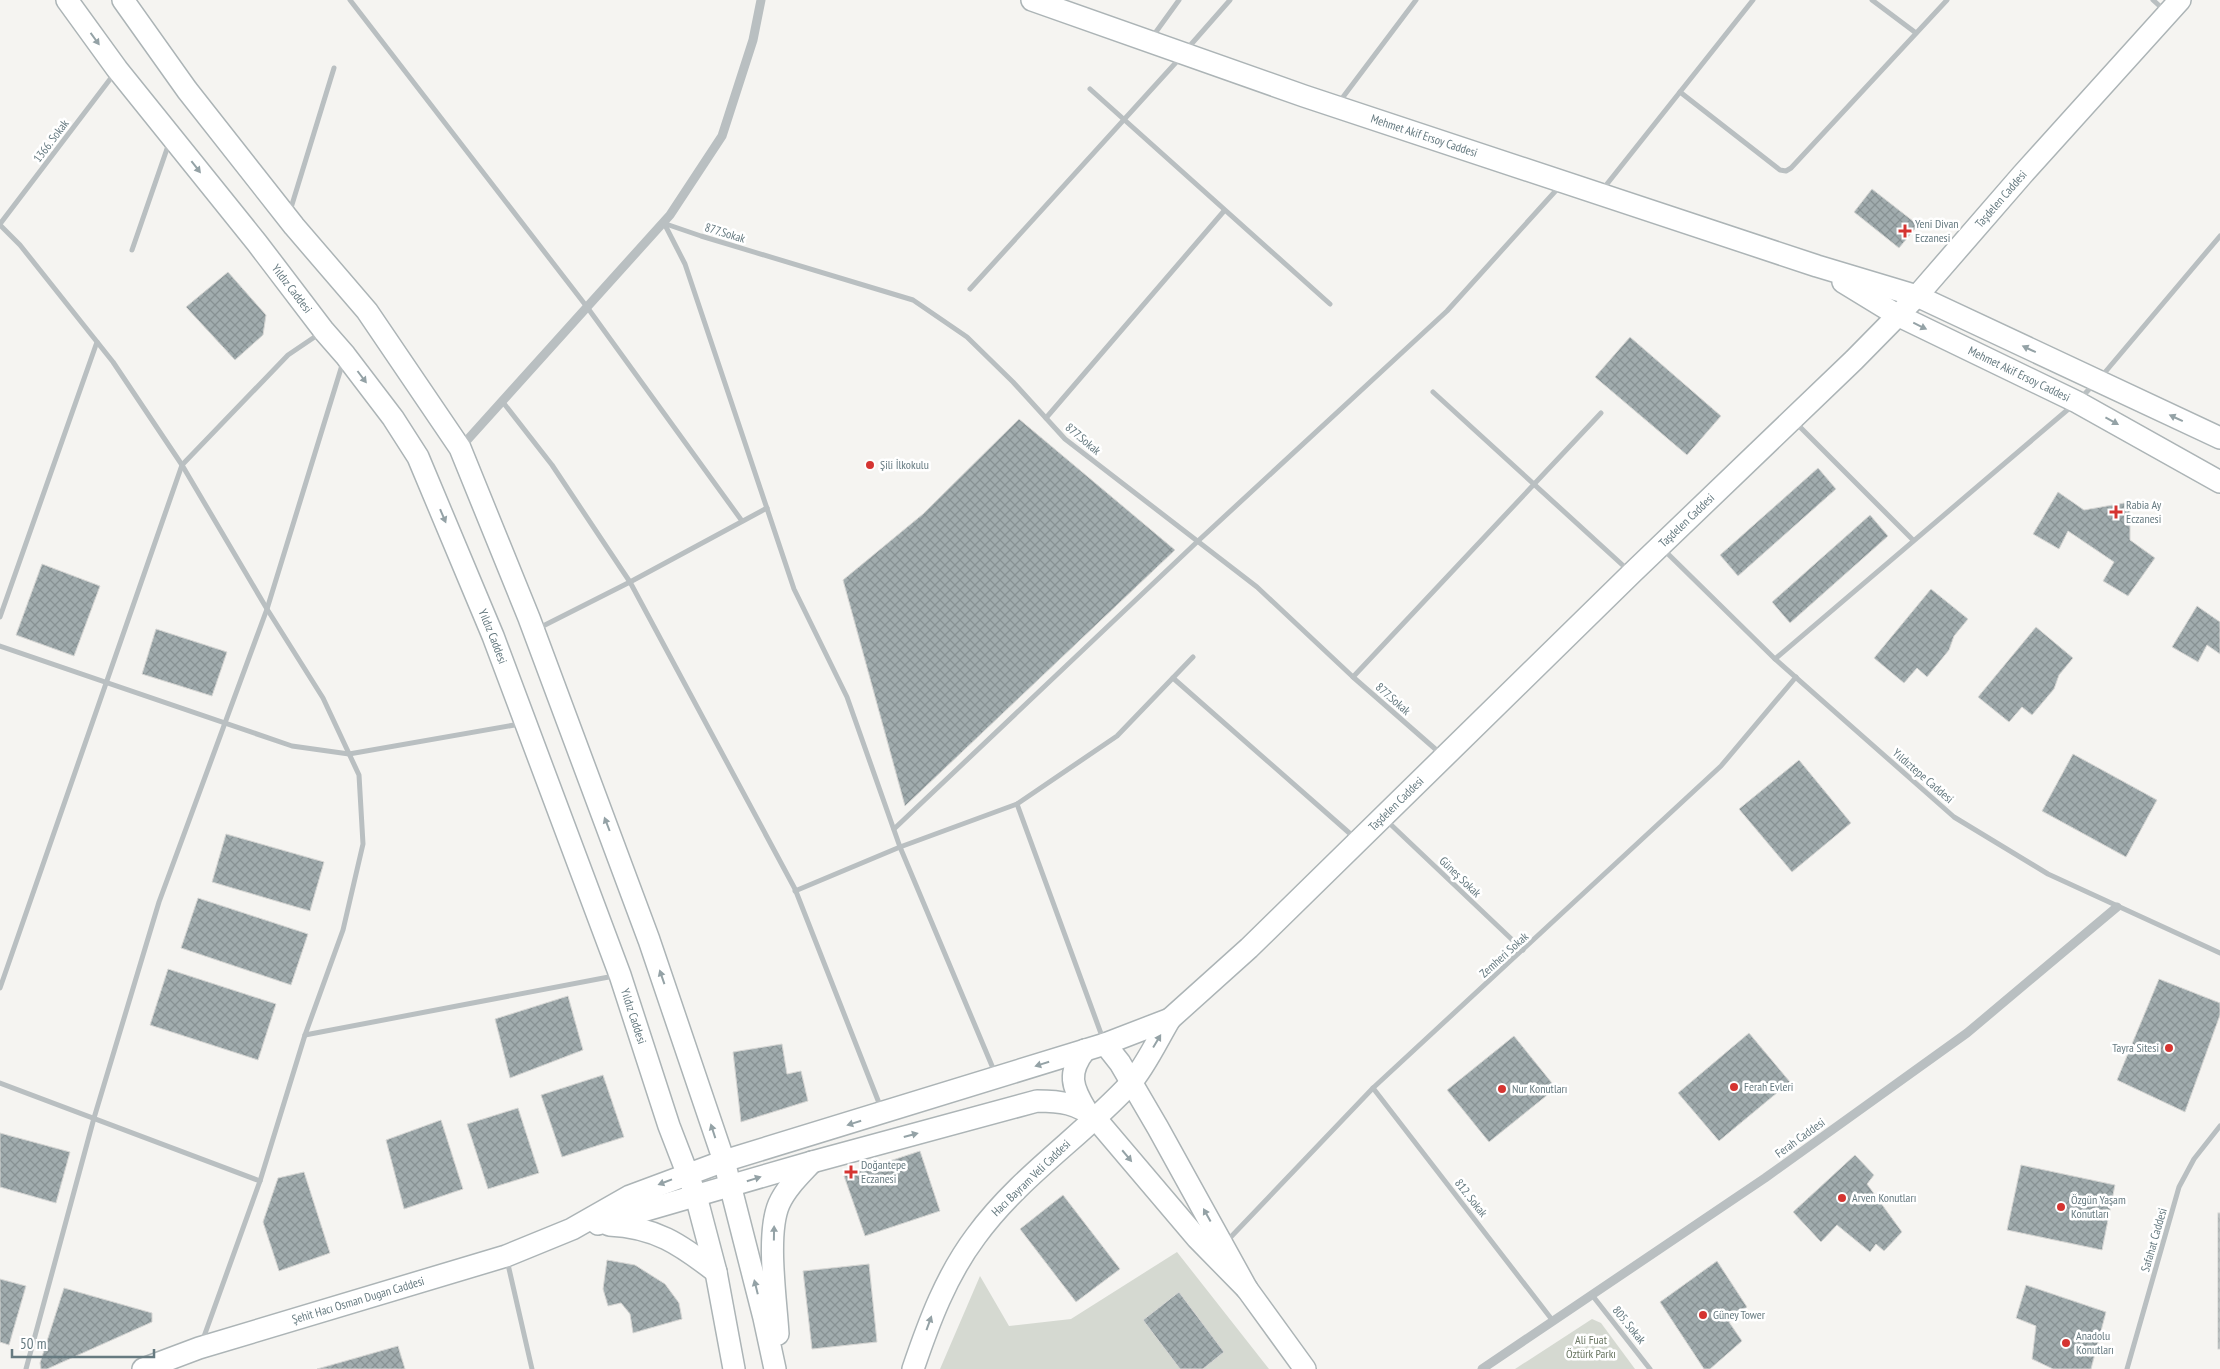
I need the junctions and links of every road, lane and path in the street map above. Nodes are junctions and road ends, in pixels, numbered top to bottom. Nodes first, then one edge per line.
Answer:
1 (67, 0) edge
2 (123, 0) edge
3 (350, 0) edge
4 (761, 0) edge
5 (1032, 0) edge
6 (1179, 0) edge
7 (1230, 0) edge
8 (1416, 0) edge
9 (1753, 0) edge
10 (1872, 0) edge
11 (1947, 0) edge
12 (2167, 4) edge
13 (1916, 34) junction
14 (1149, 41) junction
15 (1184, 53) junction
16 (334, 68) dead end
17 (117, 69) junction
18 (1090, 89) dead end
19 (1680, 92) junction
20 (1336, 106) junction
21 (1123, 119) junction
22 (171, 136) junction
23 (1564, 182) junction
24 (1599, 194) junction
25 (1224, 211) junction
26 (288, 218) junction
27 (663, 223) junction
28 (0, 224) edge
29 (2220, 236) edge
30 (132, 250) dead end
31 (1817, 266) junction
32 (970, 288) dead end
33 (1917, 296) junction
34 (1330, 304) dead end
35 (587, 307) junction
36 (1897, 315) junction
37 (324, 331) junction
38 (97, 342) junction
39 (345, 355) junction
40 (2098, 381) junction
41 (1433, 392) dead end
42 (502, 401) junction
43 (2077, 402) junction
44 (1601, 413) dead end
45 (1046, 418) junction
46 (1793, 420) junction
47 (2220, 438) edge
48 (460, 448) junction
49 (182, 465) junction
50 (2220, 482) edge
51 (1534, 484) junction
52 (767, 508) junction
53 (742, 521) junction
54 (1913, 540) junction
55 (1198, 541) junction
56 (1660, 546) junction
57 (1632, 573) junction
58 (630, 582) junction
59 (267, 609) junction
60 (0, 617) edge
61 (534, 630) junction
62 (0, 646) edge
63 (1192, 657) dead end
64 (1775, 658) junction
65 (1353, 677) junction
66 (1173, 678) junction
67 (1796, 678) junction
68 (108, 683) junction
69 (225, 723) junction
70 (524, 723) junction
71 (349, 754) junction
72 (1445, 758) junction
73 (1017, 804) junction
74 (1384, 817) junction
75 (894, 829) junction
76 (1359, 841) junction
77 (900, 847) junction
78 (795, 891) junction
79 (2117, 907) junction
80 (1523, 950) junction
81 (2220, 953) edge
82 (620, 975) junction
83 (0, 988) edge
84 (1170, 1019) junction
85 (305, 1035) junction
86 (1105, 1044) junction
87 (1085, 1050) junction
88 (997, 1078) junction
89 (1131, 1082) junction
90 (0, 1083) edge
91 (1373, 1088) junction
92 (883, 1113) junction
93 (1091, 1114) junction
94 (94, 1118) junction
95 (2220, 1126) edge
96 (724, 1161) junction
97 (812, 1162) junction
98 (688, 1174) junction
99 (260, 1181) junction
100 (730, 1186) junction
101 (696, 1196) junction
102 (593, 1225) junction
103 (572, 1229) junction
104 (1224, 1245) junction
105 (506, 1256) junction
106 (716, 1272) junction
107 (1247, 1289) junction
108 (1592, 1295) junction
109 (1553, 1321) junction
110 (199, 1348) junction
111 (26, 1369) edge
112 (143, 1369) edge
113 (532, 1369) edge
114 (734, 1369) edge
115 (774, 1369) edge
116 (781, 1369) edge
117 (913, 1369) edge
118 (1305, 1369) edge
119 (1482, 1369) edge
120 (1650, 1369) edge
121 (2127, 1369) edge

1 -> 17 main road, Yıldız Caddesi
2 - 26 main road
3 - 35 street
4 - 27 street
5 - 14 main road, Mehmet Akif Ersoy Caddesi
6 - 14 street
7 - 15 street
8 - 20 street
9 - 19 street
10 - 13 street
11 - 13 street
12 - 33 main road, Taşdelen Caddesi
13 - 19 street
14 - 15 main road, Mehmet Akif Ersoy Caddesi
15 - 20 main road, Mehmet Akif Ersoy Caddesi
15 - 21 street
16 - 26 street
17 - 22 main road, Yıldız Caddesi
17 - 28 street, 1366. Sokak
18 - 21 street
19 - 24 street
20 - 23 main road, Mehmet Akif Ersoy Caddesi
21 - 25 street
21 - 32 street
22 - 30 street
22 -> 37 main road, Yıldız Caddesi
23 - 24 main road, Mehmet Akif Ersoy Caddesi
23 - 55 street
24 - 31 main road, Mehmet Akif Ersoy Caddesi
25 - 34 street
25 - 45 street
26 - 48 main road
27 - 35 street
27 - 45 street, 877.Sokak
27 - 52 street
28 - 38 street
29 - 40 street
31 - 33 main road, Mehmet Akif Ersoy Caddesi
31 - 36 main road, Mehmet Akif Ersoy Caddesi
33 - 36 main road, Taşdelen Caddesi
40 -> 33 main road, Mehmet Akif Ersoy Caddesi
35 - 42 street
35 - 53 street
36 -> 43 main road, Mehmet Akif Ersoy Caddesi
36 - 46 main road, Taşdelen Caddesi
37 - 39 main road, Yıldız Caddesi
37 - 49 street
38 - 49 street
38 - 60 street
39 - 59 street
39 -> 70 main road, Yıldız Caddesi
40 - 43 street
47 -> 40 main road, Mehmet Akif Ersoy Caddesi
41 - 51 street
42 - 48 street
42 - 58 street
43 -> 50 main road, Mehmet Akif Ersoy Caddesi
43 - 54 street
44 - 51 street
45 - 55 street, 877.Sokak
46 - 54 street
46 - 56 main road, Taşdelen Caddesi
48 - 61 main road
49 - 59 street
49 - 68 street
51 - 57 street
51 - 65 street
52 - 53 street
52 - 75 street
53 - 58 street
54 - 64 street
55 - 65 street, 877.Sokak
55 - 75 street
56 - 57 main road, Taşdelen Caddesi
56 - 64 street, Yıldıztepe Caddesi
57 - 72 main road, Taşdelen Caddesi
58 - 61 street
58 - 78 street
59 - 69 street
59 - 71 street
96 -> 61 main road
62 - 68 street
63 - 66 street
64 - 67 street, Yıldıztepe Caddesi
65 - 72 street, 877.Sokak
66 - 73 street
66 - 76 street
67 - 79 street, Yıldıztepe Caddesi
67 - 80 street, Zemheri Sokak
68 - 69 street
68 - 83 street
69 - 71 street
69 - 94 street
70 - 71 street
70 - 82 main road, Yıldız Caddesi
71 - 85 street
72 - 74 main road, Taşdelen Caddesi
73 - 77 street
73 - 86 street
74 - 76 main road, Taşdelen Caddesi
74 - 80 street, Güneş Sokak
75 - 77 street
76 - 84 main road, Taşdelen Caddesi
77 - 78 street
77 - 88 street
78 - 92 street
79 - 81 street, Yıldıztepe Caddesi
79 - 108 street, Ferah Caddesi
80 - 91 street, Zemheri Sokak
82 - 85 street
82 - 98 main road, Yıldız Caddesi
84 - 86 main road
89 -> 84 main road, Hacı Bayram Veli Caddesi
85 - 99 street
86 - 87 main road
86 - 89 main road
87 -> 88 main road
87 - 93 main road
88 - 92 main road
89 - 93 main road, Hacı Bayram Veli Caddesi
104 -> 89 main road
90 - 94 street
91 - 104 street, Zemheri Sokak
91 - 109 street, 812. Sokak
92 -> 96 main road
97 -> 93 main road
93 -> 107 main road
117 -> 93 main road, Hacı Bayram Veli Caddesi
94 - 99 street
94 - 111 street
95 - 121 street, Safahat Caddesi
96 - 98 main road
96 - 100 main road
100 -> 97 main road
116 -> 97 main road
98 - 101 main road, Yıldız Caddesi
98 -> 103 main road
99 - 110 street
100 - 101 main road
115 -> 100 main road
101 - 102 main road
101 - 106 main road, Yıldız Caddesi
102 - 103 main road
102 - 106 main road
103 - 105 main road, Şehit Hacı Osman Dugan Caddesi
104 - 107 main road
105 - 110 main road, Şehit Hacı Osman Dugan Caddesi
105 - 113 street
106 - 114 main road, Yıldız Caddesi
107 - 118 main road
108 - 109 street, Ferah Caddesi
108 - 120 street, 805. Sokak
109 - 119 street, Ferah Caddesi
110 - 112 main road, Şehit Hacı Osman Dugan Caddesi

